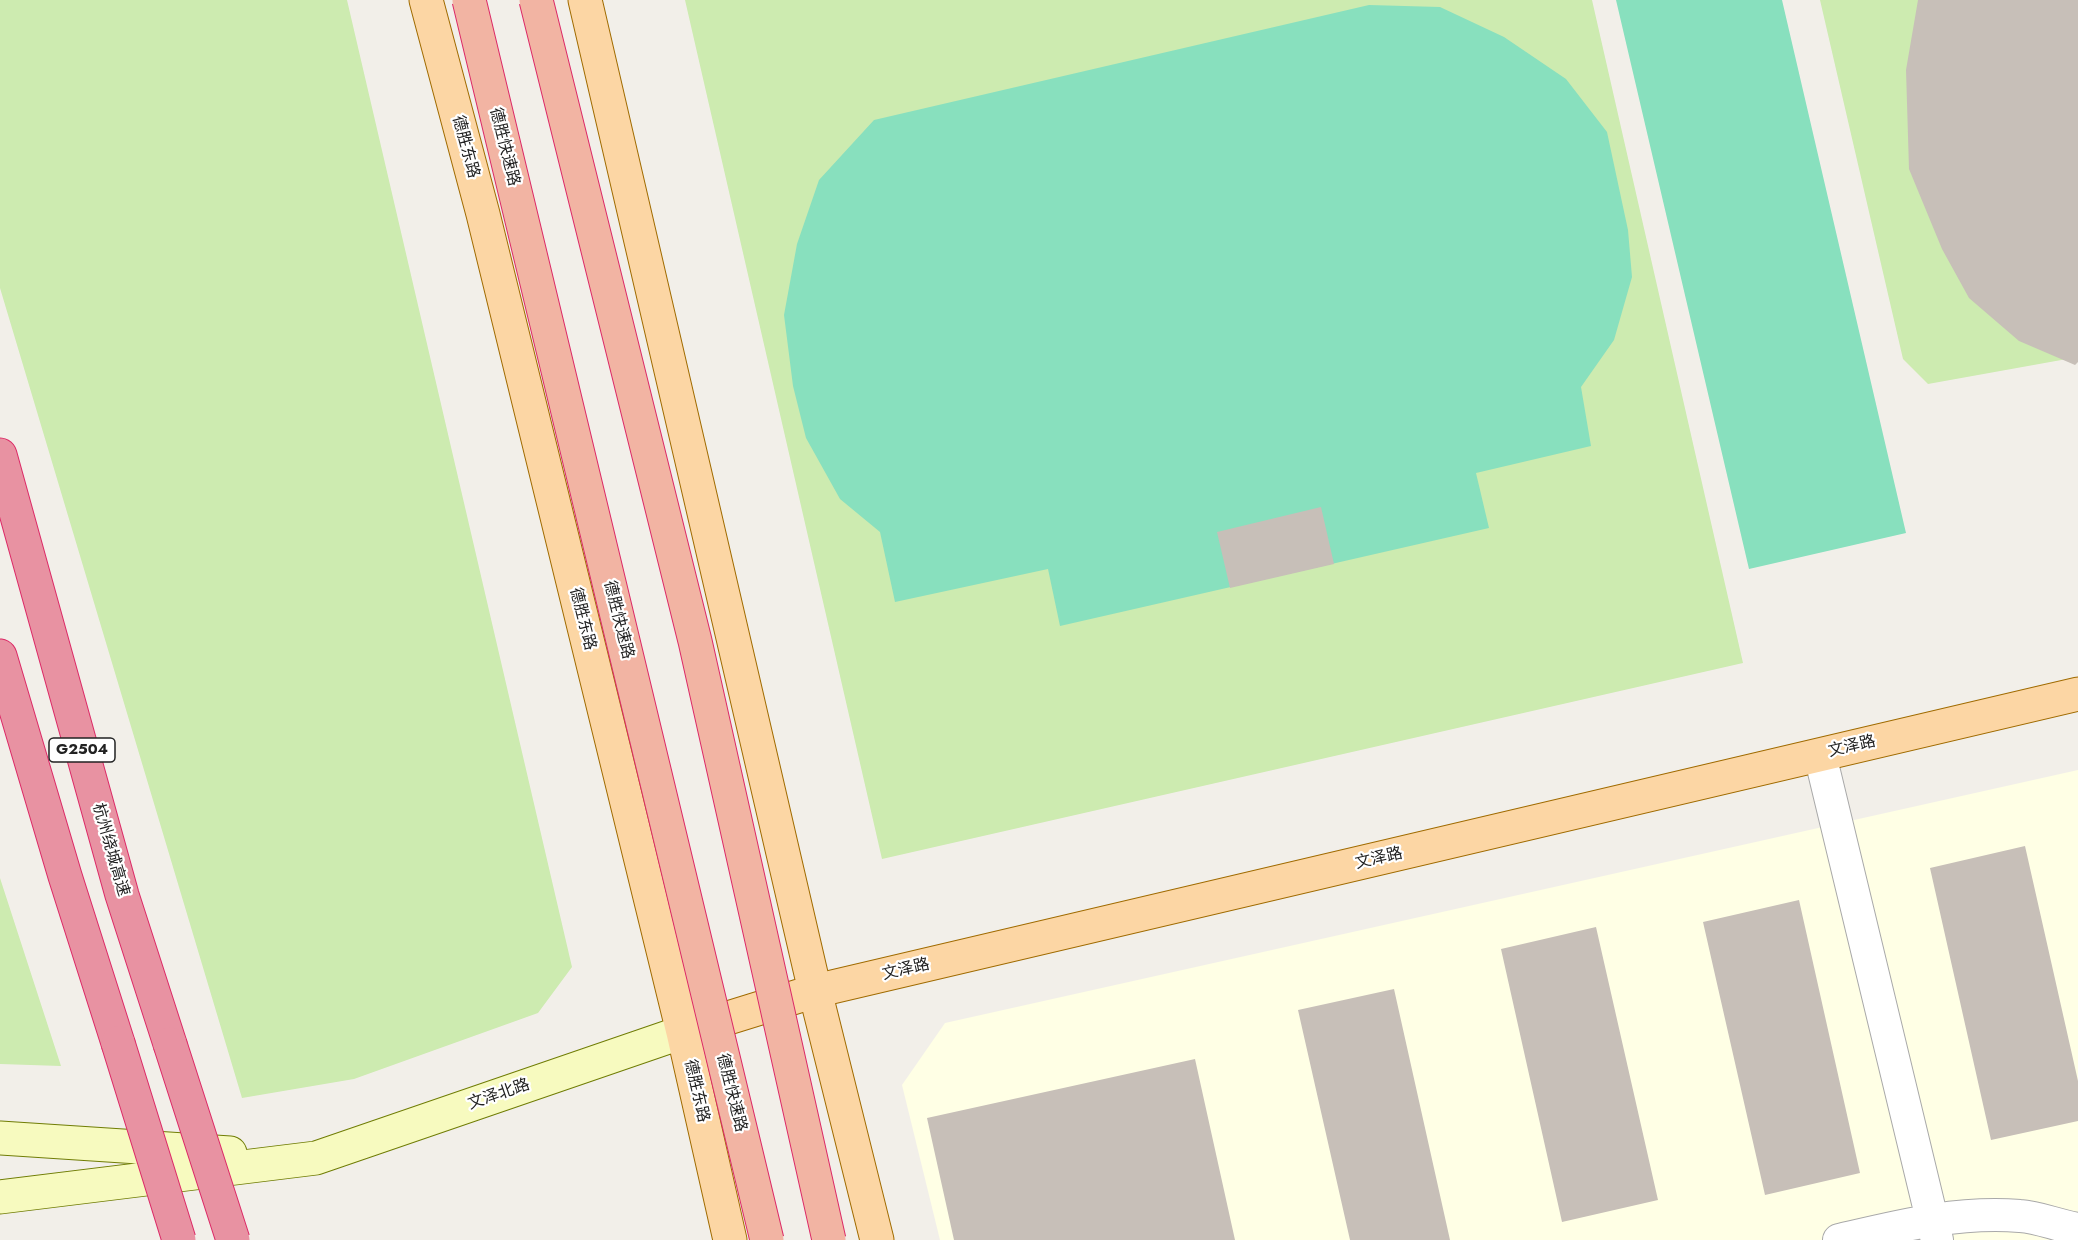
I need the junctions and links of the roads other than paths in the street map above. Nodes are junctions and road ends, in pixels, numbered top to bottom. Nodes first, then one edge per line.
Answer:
1 (426, 0) edge
2 (469, 0) edge
3 (536, 0) edge
4 (585, 0) edge
5 (0, 455) edge
6 (0, 656) edge
7 (2078, 694) edge
8 (1821, 755) junction
9 (815, 991) junction
10 (682, 1032) junction
11 (0, 1138) edge
12 (316, 1158) junction
13 (0, 1197) edge
14 (1935, 1229) edge
15 (2078, 1229) edge
16 (179, 1240) edge
17 (233, 1240) edge
18 (730, 1240) edge
19 (767, 1240) edge
20 (830, 1240) edge
21 (877, 1240) edge
22 (1839, 1240) edge

1 - 10 main road, 德胜东路
2 - 19 highway, 德胜快速路, bridge
3 - 20 highway, bridge
4 - 9 main road
5 - 17 highway, 杭州绕城高速 / G2504, bridge
6 - 16 highway, G2504, bridge
7 - 8 main road, 文泽路
8 - 9 main road, 文泽路
8 - 14 street
9 - 10 main road, 文泽路
9 - 21 main road
10 - 12 main road, 文泽北路
10 - 18 main road, 德胜东路
11 - 12 main road, 文泽北路
12 - 13 main road, 文泽北路
14 - 15 street
14 - 22 street

